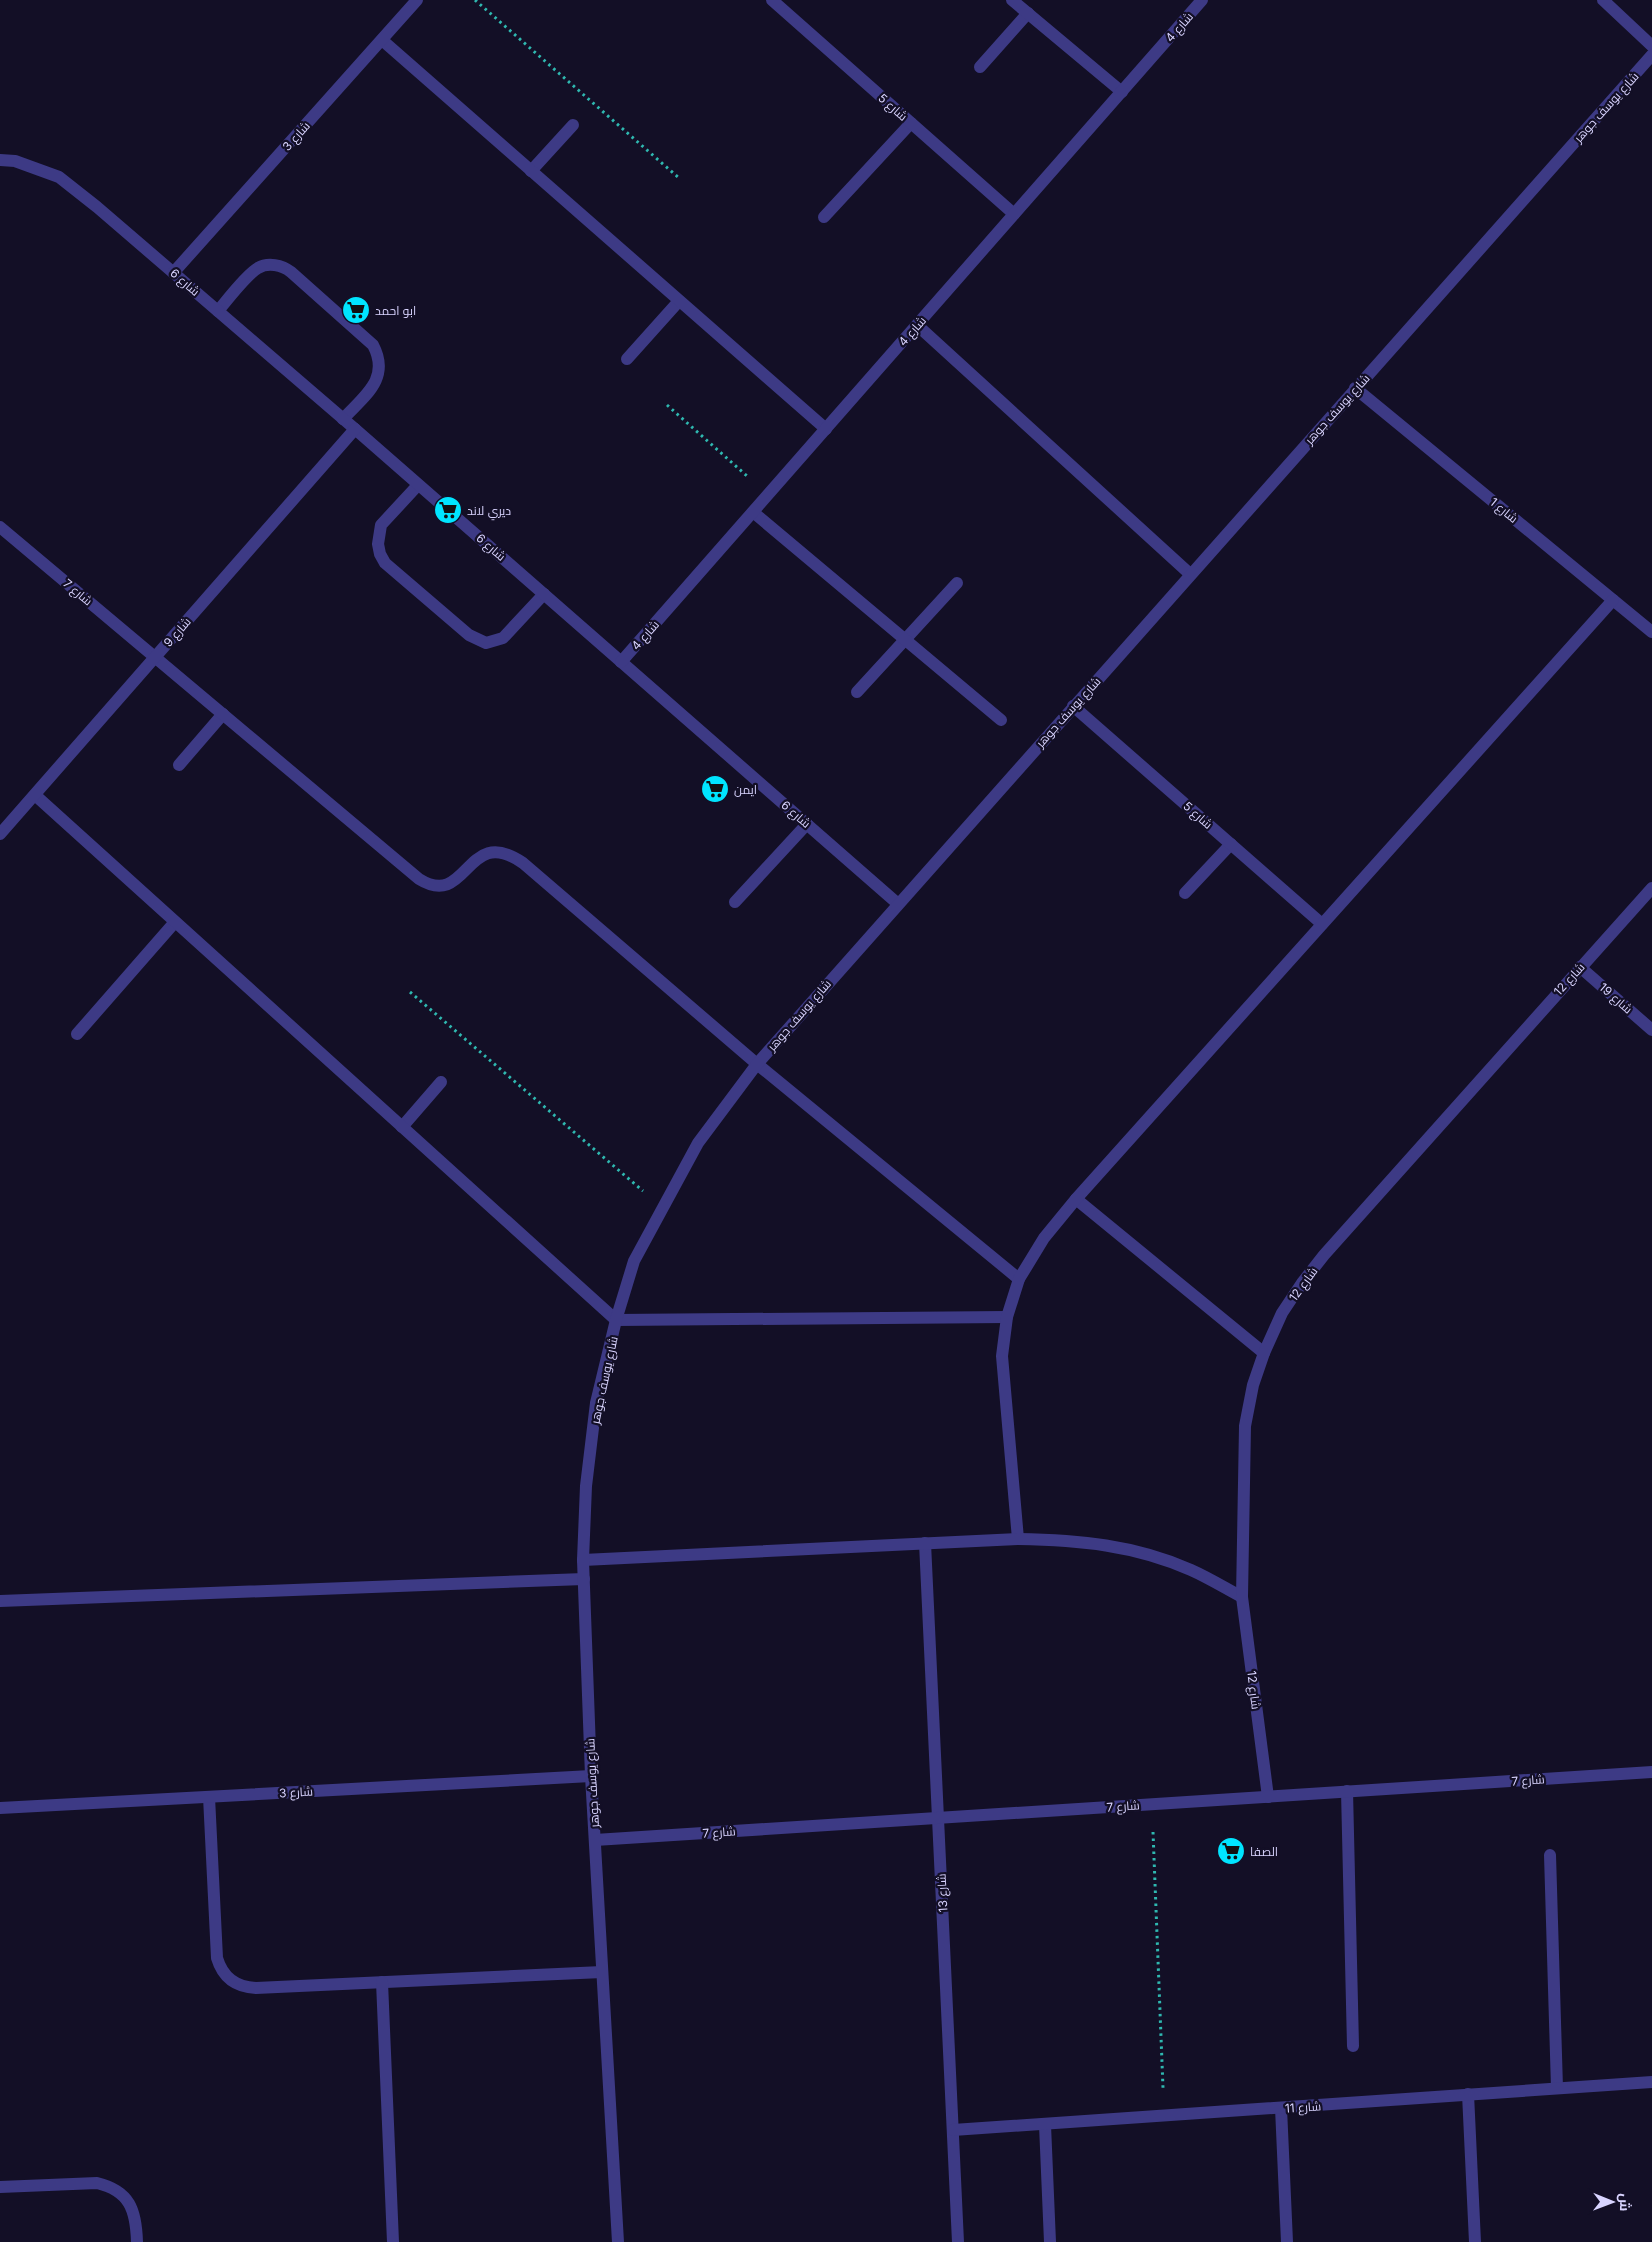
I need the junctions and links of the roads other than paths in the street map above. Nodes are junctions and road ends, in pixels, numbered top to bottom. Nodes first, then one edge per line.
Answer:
1 (417, 0) edge
2 (772, 0) edge
3 (1012, 0) edge
4 (1202, 0) edge
5 (1603, 0) edge
6 (1028, 13) junction
7 (382, 40) junction
8 (1652, 46) edge
9 (1652, 55) edge
10 (980, 67) dead end
11 (1122, 92) junction
12 (911, 123) junction
13 (574, 125) dead end
14 (0, 160) edge
15 (531, 171) junction
16 (1014, 214) junction
17 (824, 217) dead end
18 (174, 272) junction
19 (679, 300) junction
20 (218, 311) junction
21 (917, 325) junction
22 (627, 359) dead end
23 (1355, 388) junction
24 (343, 419) junction
25 (356, 429) junction
26 (826, 429) junction
27 (418, 485) junction
28 (753, 512) junction
29 (0, 527) edge
30 (1190, 574) junction
31 (957, 583) dead end
32 (544, 594) junction
33 (1613, 600) junction
34 (1652, 632) edge
35 (905, 640) junction
36 (155, 657) junction
37 (621, 662) junction
38 (857, 692) dead end
39 (1073, 706) junction
40 (223, 714) junction
41 (1001, 720) dead end
42 (179, 766) dead end
43 (35, 795) junction
44 (808, 824) junction
45 (0, 834) edge
46 (1231, 844) junction
47 (1652, 888) edge
48 (1185, 893) dead end
49 (735, 902) dead end
50 (897, 903) junction
51 (175, 922) junction
52 (1322, 924) junction
53 (1580, 967) junction
54 (1652, 1030) edge
55 (77, 1034) dead end
56 (757, 1064) junction
57 (441, 1082) dead end
58 (402, 1127) junction
59 (1076, 1200) junction
60 (1020, 1279) junction
61 (1007, 1317) junction
62 (616, 1320) junction
63 (1264, 1353) junction
64 (1018, 1539) junction
65 (925, 1543) junction
66 (583, 1560) junction
67 (584, 1579) junction
68 (1242, 1597) junction
69 (0, 1601) edge
70 (1652, 1772) edge
71 (591, 1776) junction
72 (1347, 1791) junction
73 (209, 1796) junction
74 (1268, 1797) junction
75 (0, 1808) edge
76 (938, 1818) junction
77 (595, 1840) junction
78 (1550, 1855) dead end
79 (602, 1972) junction
80 (382, 1982) junction
81 (1353, 2046) dead end
82 (1652, 2082) edge
83 (1557, 2088) junction
84 (1468, 2094) junction
85 (1281, 2108) junction
86 (1045, 2125) junction
87 (953, 2130) junction
88 (0, 2187) edge
89 (137, 2242) edge
90 (394, 2242) edge
91 (618, 2242) edge
92 (958, 2242) edge
93 (1050, 2242) edge
94 (1287, 2242) edge
95 (1475, 2242) edge

1 - 7 street, شارع 3
2 - 12 street, شارع 5
3 - 6 street
4 - 11 street, شارع 4
5 - 8 street
6 - 10 street
6 - 11 street
7 - 15 street
7 - 18 street, شارع 3
9 - 23 street, شارع يوسف جوهر
11 - 16 street, شارع 4
12 - 16 street, شارع 5
12 - 17 street
13 - 15 street
14 - 18 street, شارع 6
15 - 19 street
16 - 21 street, شارع 4
18 - 20 street, شارع 6
19 - 22 street
19 - 26 street
20 - 24 street, شارع 6
20 - 24 street
21 - 26 street, شارع 4
21 - 30 street
23 - 30 street, شارع يوسف جوهر
23 - 33 street, شارع 1
24 - 25 street, شارع 6
25 - 27 street, شارع 6
25 - 36 street, شارع 9
26 - 28 street, شارع 4
27 - 32 street, شارع 6
27 - 32 street
28 - 35 street
28 - 37 street, شارع 4
29 - 36 street, شارع 7
30 - 39 street, شارع يوسف جوهر
31 - 35 street
32 - 37 street, شارع 6
33 - 34 street, شارع 1
33 - 52 street
35 - 38 street
35 - 41 street
36 - 40 street, شارع 7
36 - 43 street, شارع 9
37 - 44 street, شارع 6
39 - 46 street, شارع 5
39 - 50 street, شارع يوسف جوهر
40 - 42 street
40 - 56 street, شارع 7
43 - 45 street, شارع 9
43 - 51 street
44 - 49 street
44 - 50 street, شارع 6
46 - 48 street
46 - 52 street, شارع 5
47 - 53 street, شارع 12
50 - 56 street, شارع يوسف جوهر
51 - 55 street
51 - 58 street
52 - 59 street
53 - 54 street, شارع 19
53 - 63 street, شارع 12
56 - 60 street, شارع 7
56 - 62 street, شارع يوسف جوهر
57 - 58 street
58 - 62 street
59 - 60 street
59 - 63 street
60 - 61 street
61 - 62 street
61 - 64 street
62 - 66 street, شارع يوسف جوهر
63 - 68 street, شارع 12
64 - 65 street
64 - 68 street
65 - 66 street
65 - 76 street, شارع 13
66 - 67 street, شارع يوسف جوهر
67 - 69 street
67 - 71 street, شارع يوسف جوهر
68 - 74 street, شارع 12
70 - 72 street, شارع 7
71 - 73 street, شارع 3
71 - 77 street, شارع يوسف جوهر
72 - 74 street, شارع 7
72 - 81 street
73 - 75 street, شارع 3
73 - 80 street
74 - 76 street, شارع 7
76 - 77 street, شارع 7
76 - 87 street, شارع 13
77 - 79 street, شارع يوسف جوهر
78 - 83 street
79 - 80 street
79 - 91 street, شارع يوسف جوهر
80 - 90 street
82 - 83 street, شارع 11
83 - 84 street, شارع 11
84 - 85 street, شارع 11
84 - 95 street
85 - 86 street, شارع 11
85 - 94 street
86 - 87 street, شارع 11
86 - 93 street
87 - 92 street, شارع 13
88 - 89 street

